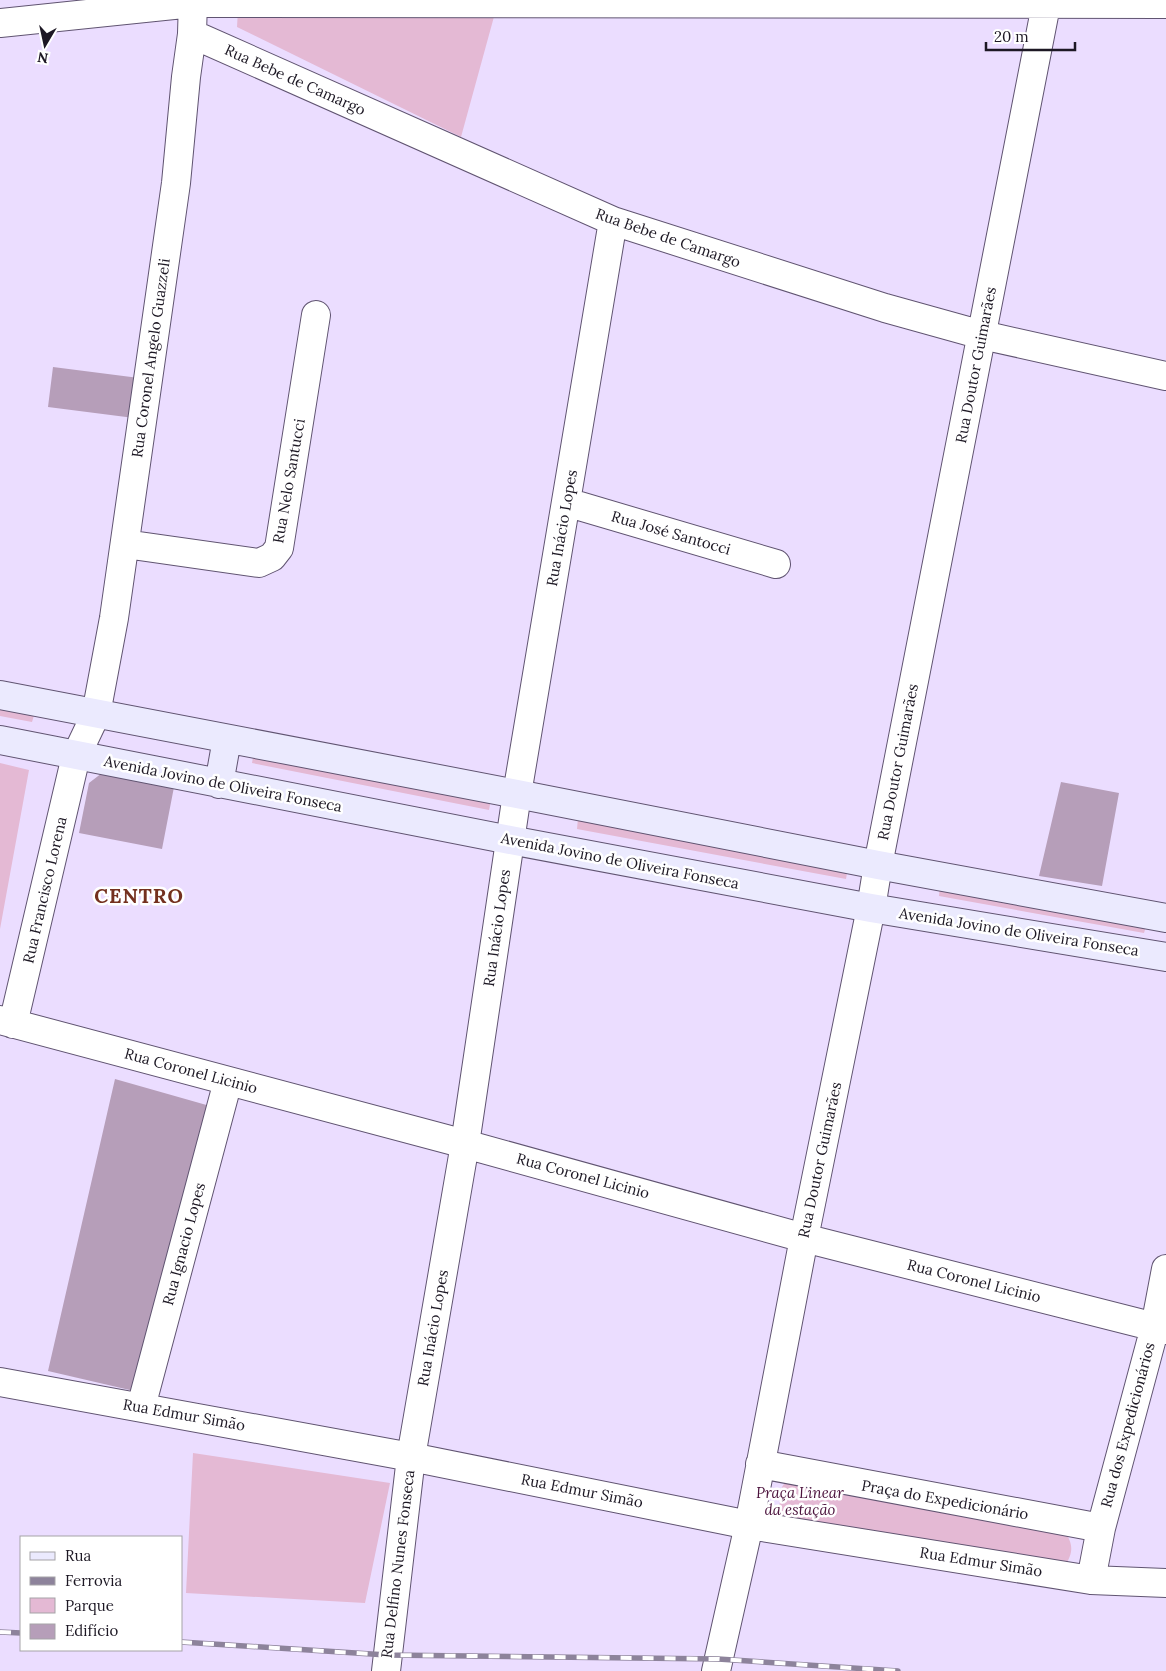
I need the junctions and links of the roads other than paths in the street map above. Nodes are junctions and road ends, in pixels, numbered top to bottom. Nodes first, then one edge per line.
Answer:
1 (193, 1) edge
2 (1047, 2) edge
3 (1166, 4) edge
4 (0, 23) edge
5 (192, 34) junction
6 (613, 221) junction
7 (316, 315) dead end
8 (982, 335) junction
9 (1166, 376) edge
10 (566, 502) junction
11 (125, 544) junction
12 (776, 564) dead end
13 (0, 695) edge
14 (96, 714) junction
15 (227, 739) junction
16 (0, 740) edge
17 (76, 756) junction
18 (219, 784) junction
19 (517, 794) junction
20 (510, 840) junction
21 (878, 865) junction
22 (871, 908) junction
23 (1166, 918) edge
24 (1166, 957) edge
25 (7, 1022) edge
26 (228, 1081) junction
27 (464, 1144) junction
28 (804, 1238) junction
29 (1166, 1269) edge
30 (1160, 1328) edge
31 (0, 1382) edge
32 (141, 1408) junction
33 (411, 1457) junction
34 (760, 1464) junction
35 (749, 1524) junction
36 (1101, 1528) junction
37 (1091, 1580) junction
38 (1166, 1583) edge
39 (386, 1671) edge
40 (716, 1671) edge

1 - 2 street
1 - 4 street
1 - 5 street, Rua Coronel Angelo Guazzeli
2 - 3 street
2 - 8 street, Rua Doutor Guimarães
5 - 6 street, Rua Bebe de Camargo
5 - 11 street, Rua Coronel Angelo Guazzeli
6 - 8 street, Rua Bebe de Camargo
6 - 10 street, Rua Inácio Lopes
7 - 11 street, Rua Nelo Santucci
8 - 9 street, Rua Bebe de Camargo
8 - 21 street, Rua Doutor Guimarães
10 - 12 street, Rua José Santocci
10 - 19 street, Rua Inácio Lopes
11 - 14 street, Rua Coronel Angelo Guazzeli
13 - 14 main road
14 - 15 main road
14 - 17 street, Rua Francisco Lorena
15 - 18 main road
15 - 19 main road
16 - 17 main road, Avenida Jovino de Oliveira Fonseca
17 - 18 main road, Avenida Jovino de Oliveira Fonseca
17 - 25 street, Rua Francisco Lorena
18 - 20 main road, Avenida Jovino de Oliveira Fonseca
19 - 20 street, Rua Inácio Lopes
19 - 21 main road
20 - 22 main road, Avenida Jovino de Oliveira Fonseca
20 - 27 street, Rua Inácio Lopes
21 - 22 street, Rua Doutor Guimarães
21 - 23 main road
22 - 24 main road, Avenida Jovino de Oliveira Fonseca
22 - 28 street, Rua Doutor Guimarães
25 - 26 street, Rua Coronel Licinio
26 - 27 street, Rua Coronel Licinio
26 - 32 street, Rua Ignacio Lopes
27 - 28 street, Rua Coronel Licinio
27 - 33 street, Rua Inácio Lopes
28 - 30 street, Rua Coronel Licinio
28 - 34 street, Rua Doutor Guimarães
29 - 30 street, Rua dos Expedicionários
30 - 36 street, Rua dos Expedicionários
31 - 32 street, Rua Edmur Simão
32 - 33 street, Rua Edmur Simão
33 - 35 street, Rua Edmur Simão
33 - 39 street, Rua Delfino Nunes Fonseca
34 - 35 street, Rua Doutor Guimarães
34 - 36 street, Praça do Expedicionário
35 - 37 street, Rua Edmur Simão
35 - 40 street, Rua Doutor Guimarães
36 - 37 street, Rua dos Expedicionários
37 - 38 street, Rua Edmur Simão

